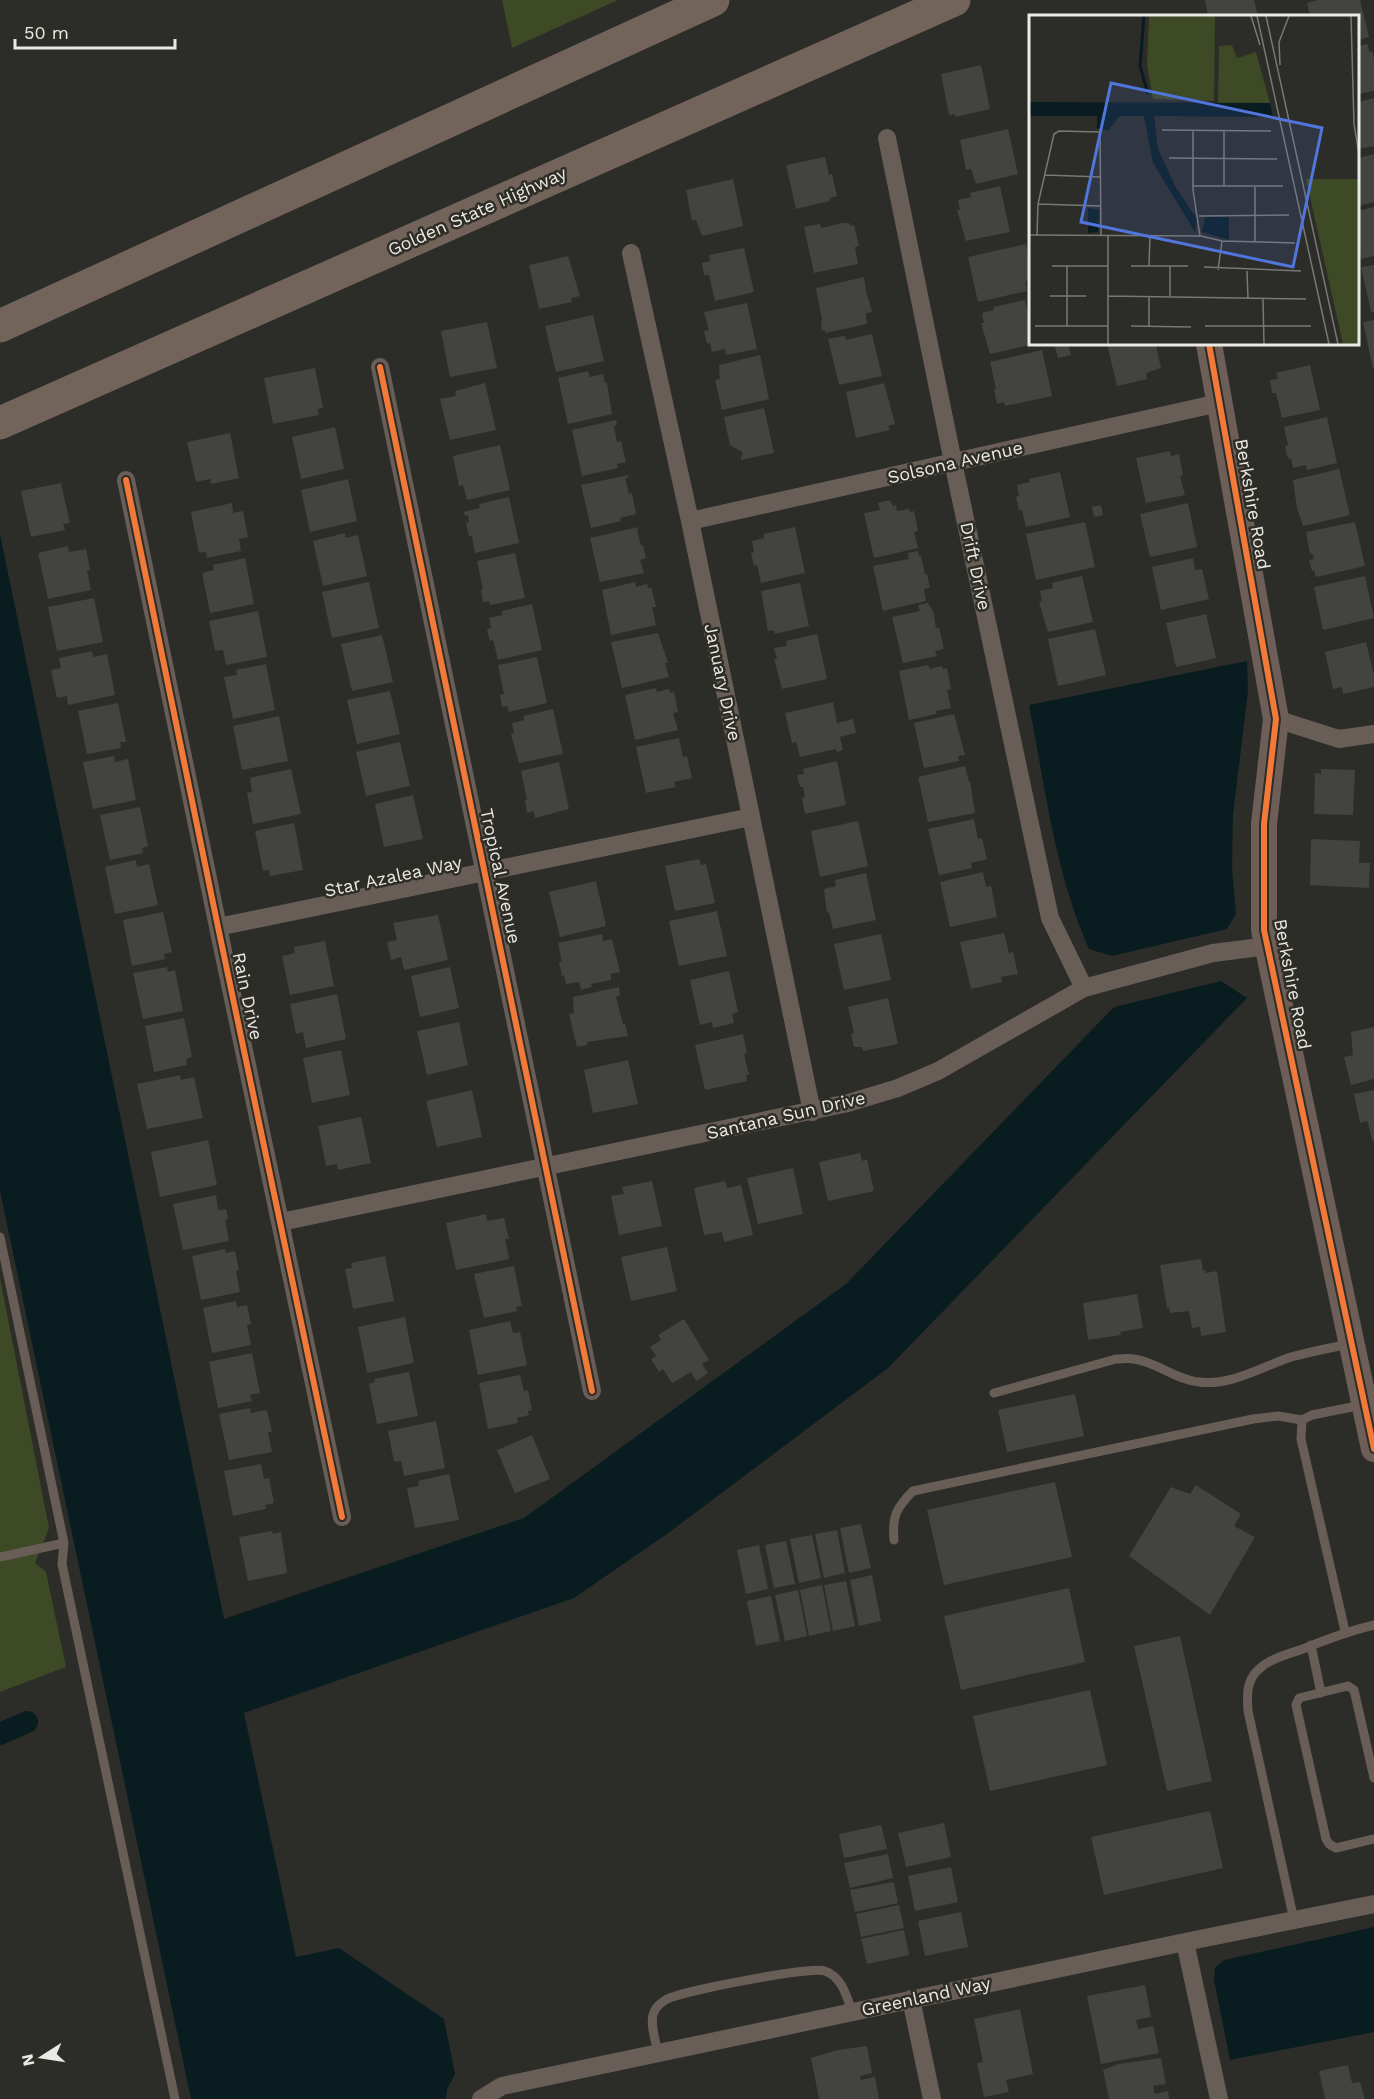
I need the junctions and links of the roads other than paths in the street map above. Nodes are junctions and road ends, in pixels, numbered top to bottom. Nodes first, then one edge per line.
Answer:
1 (713, 0) edge
2 (954, 0) edge
3 (887, 138) dead end
4 (631, 253) dead end
5 (0, 326) edge
6 (1209, 345) edge
7 (380, 367) dead end
8 (1220, 403) junction
9 (0, 423) edge
10 (953, 462) junction
11 (126, 480) dead end
12 (690, 521) junction
13 (1276, 718) junction
14 (1374, 734) edge
15 (751, 817) junction
16 (486, 872) junction
17 (218, 927) junction
18 (1268, 946) junction
19 (1084, 988) junction
20 (812, 1112) junction
21 (546, 1166) junction
22 (281, 1222) junction
23 (0, 1240) edge
24 (1352, 1343) junction
25 (592, 1391) dead end
26 (994, 1393) dead end
27 (1369, 1416) edge
28 (1302, 1420) junction
29 (1374, 1449) edge
30 (342, 1517) dead end
31 (894, 1540) dead end
32 (64, 1543) junction
33 (0, 1557) edge
34 (1374, 1625) edge
35 (1345, 1631) junction
36 (1311, 1645) junction
37 (1321, 1693) junction
38 (1374, 1778) edge
39 (1374, 1839) edge
40 (1374, 1904) edge
41 (1294, 1920) junction
42 (1185, 1942) junction
43 (911, 1999) junction
44 (852, 2012) junction
45 (658, 2053) junction
46 (175, 2099) edge
47 (481, 2099) edge
48 (932, 2099) edge
49 (1219, 2099) edge

1 - 5 highway
2 - 9 highway, Golden State Highway
3 - 10 street, Drift Drive
4 - 12 street, January Drive
6 - 8 street, Berkshire Road
7 - 16 street, Tropical Avenue
8 - 10 street, Solsona Avenue
8 - 13 street, Berkshire Road
10 - 12 street, Solsona Avenue
10 - 19 street, Drift Drive
11 - 17 street, Rain Drive
12 - 15 street, January Drive
13 - 14 street
13 - 18 street, Berkshire Road
15 - 16 street, Star Azalea Way
15 - 20 street, January Drive
16 - 17 street, Star Azalea Way
16 - 21 street, Tropical Avenue
17 - 22 street, Rain Drive
18 - 19 street, Santana Sun Drive
18 - 24 street, Berkshire Road
19 - 20 street, Santana Sun Drive
20 - 21 street, Santana Sun Drive
21 - 22 street, Santana Sun Drive
21 - 25 street, Tropical Avenue
22 - 30 street, Rain Drive
23 - 32 lane
24 - 26 lane
24 - 27 street, Berkshire Road
27 - 28 lane
27 - 29 street, Berkshire Road
28 - 31 lane
28 - 35 lane
32 - 33 lane
32 - 46 lane
34 - 35 lane
35 - 36 lane
36 - 37 lane
36 - 41 lane
37 - 38 lane
37 - 39 lane
40 - 41 street, Greenland Way
41 - 42 street, Greenland Way
42 - 43 street, Greenland Way
42 - 49 street
43 - 44 street, Greenland Way
43 - 48 street
44 - 45 street, Greenland Way
44 - 45 lane
45 - 47 street, Greenland Way

